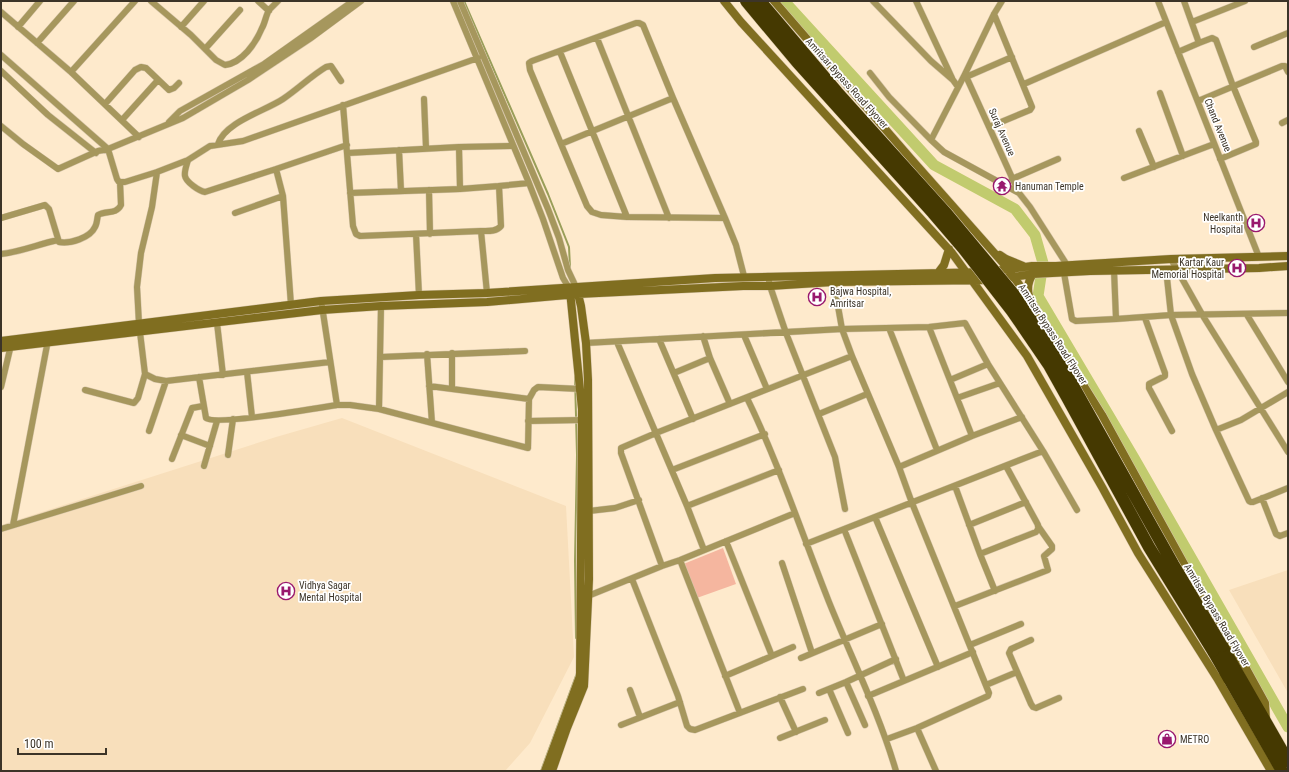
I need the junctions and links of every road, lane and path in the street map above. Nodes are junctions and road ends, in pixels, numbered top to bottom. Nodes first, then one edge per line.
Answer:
1 (40, 1) edge
2 (74, 1) edge
3 (135, 1) edge
4 (151, 1) edge
5 (204, 1) edge
6 (258, 1) edge
7 (278, 1) edge
8 (353, 1) edge
9 (361, 1) edge
10 (453, 1) edge
11 (460, 1) edge
12 (724, 1) edge
13 (746, 1) edge
14 (760, 1) edge
15 (774, 1) edge
16 (873, 1) edge
17 (916, 1) edge
18 (1002, 1) edge
19 (1158, 1) edge
20 (1184, 1) edge
21 (1245, 1) edge
22 (344, 3) edge
23 (240, 10) dead end
24 (269, 11) junction
25 (1, 12) edge
26 (994, 14) junction
27 (1166, 22) junction
28 (1192, 22) junction
29 (18, 27) junction
30 (181, 27) junction
31 (1288, 33) edge
32 (597, 38) junction
33 (37, 43) junction
34 (1199, 43) junction
35 (1254, 47) dead end
36 (205, 49) junction
37 (560, 52) junction
38 (1178, 52) junction
39 (1, 55) edge
40 (1012, 56) junction
41 (478, 58) junction
42 (1, 71) edge
43 (71, 72) junction
44 (1288, 72) edge
45 (870, 73) dead end
46 (966, 75) junction
47 (158, 80) junction
48 (953, 80) junction
49 (341, 81) dead end
50 (179, 83) dead end
51 (1024, 84) junction
52 (1233, 86) junction
53 (958, 87) junction
54 (1160, 93) dead end
55 (673, 98) junction
56 (424, 100) dead end
57 (1198, 102) junction
58 (105, 104) junction
59 (343, 105) junction
60 (628, 116) junction
61 (122, 120) junction
62 (168, 123) junction
63 (1, 126) edge
64 (989, 127) junction
65 (1139, 131) dead end
66 (592, 132) junction
67 (139, 137) junction
68 (931, 140) junction
69 (218, 144) junction
70 (561, 144) junction
71 (1214, 144) junction
72 (347, 145) junction
73 (513, 146) junction
74 (459, 147) junction
75 (426, 148) junction
76 (108, 149) junction
77 (400, 150) junction
78 (96, 153) junction
79 (348, 153) junction
80 (1183, 156) junction
81 (1058, 158) dead end
82 (1220, 159) junction
83 (188, 160) junction
84 (1154, 167) junction
85 (276, 169) junction
86 (157, 172) junction
87 (1124, 178) dead end
88 (1012, 179) junction
89 (120, 182) junction
90 (529, 183) junction
91 (499, 186) junction
92 (460, 189) junction
93 (429, 190) junction
94 (401, 191) junction
95 (350, 193) junction
96 (1019, 193) junction
97 (283, 196) junction
98 (235, 213) dead end
99 (1, 218) edge
100 (627, 218) junction
101 (669, 218) junction
102 (725, 218) junction
103 (481, 231) junction
104 (416, 234) junction
105 (430, 234) junction
106 (58, 240) junction
107 (991, 248) junction
108 (949, 249) junction
109 (1, 254) edge
110 (1288, 256) edge
111 (1259, 257) junction
112 (1171, 259) junction
113 (1288, 266) edge
114 (1008, 269) junction
115 (1061, 269) junction
116 (1166, 269) junction
117 (1176, 269) junction
118 (1032, 270) junction
119 (1114, 270) junction
120 (966, 272) junction
121 (938, 273) junction
122 (744, 276) junction
123 (768, 276) junction
124 (1014, 277) junction
125 (833, 278) junction
126 (971, 280) junction
127 (770, 286) junction
128 (574, 291) junction
129 (487, 293) junction
130 (419, 295) junction
131 (1029, 298) junction
132 (321, 301) junction
133 (291, 305) junction
134 (381, 306) junction
135 (322, 310) junction
136 (1288, 314) edge
137 (1171, 315) junction
138 (1247, 315) junction
139 (1203, 316) junction
140 (1145, 318) junction
141 (1116, 319) junction
142 (217, 323) junction
143 (929, 327) junction
144 (139, 328) junction
145 (889, 328) junction
146 (842, 329) junction
147 (786, 333) junction
148 (49, 334) junction
149 (744, 335) junction
150 (703, 336) junction
151 (659, 339) junction
152 (1, 341) edge
153 (617, 342) junction
154 (11, 343) junction
155 (47, 343) junction
156 (586, 343) junction
157 (1, 348) edge
158 (525, 350) dead end
159 (452, 353) junction
160 (427, 354) junction
161 (852, 356) junction
162 (381, 357) junction
163 (710, 358) junction
164 (330, 362) junction
165 (988, 364) junction
166 (247, 372) junction
167 (674, 373) junction
168 (146, 374) junction
169 (223, 375) junction
170 (803, 375) junction
171 (199, 378) junction
172 (950, 380) junction
173 (166, 381) junction
174 (1288, 382) edge
175 (1000, 383) junction
176 (429, 386) junction
177 (1, 387) edge
178 (452, 389) junction
179 (580, 389) junction
180 (767, 389) junction
181 (85, 390) dead end
182 (1288, 392) edge
183 (867, 394) junction
184 (747, 398) junction
185 (958, 398) junction
186 (529, 399) junction
187 (730, 404) junction
188 (337, 405) junction
189 (203, 406) junction
190 (379, 409) junction
191 (1261, 409) junction
192 (819, 414) junction
193 (252, 417) junction
194 (1022, 417) junction
195 (233, 419) junction
196 (693, 419) junction
197 (582, 420) junction
198 (217, 421) junction
199 (528, 421) junction
200 (432, 423) junction
201 (1216, 430) junction
202 (149, 431) dead end
203 (1172, 431) dead end
204 (656, 433) junction
205 (765, 434) junction
206 (181, 435) junction
207 (972, 436) junction
208 (210, 446) junction
209 (937, 450) junction
210 (1043, 451) junction
211 (1288, 452) edge
212 (228, 455) dead end
213 (172, 459) dead end
214 (204, 466) dead end
215 (1006, 466) junction
216 (899, 467) junction
217 (672, 470) junction
218 (779, 470) junction
219 (141, 486) dead end
220 (955, 486) junction
221 (1288, 488) edge
222 (1262, 498) junction
223 (639, 500) junction
224 (1026, 502) junction
225 (912, 503) junction
226 (687, 506) junction
227 (844, 508) dead end
228 (1077, 510) dead end
229 (589, 511) junction
230 (795, 513) junction
231 (875, 517) junction
232 (13, 525) junction
233 (969, 525) junction
234 (1038, 526) junction
235 (1, 529) edge
236 (844, 529) junction
237 (1288, 533) edge
238 (726, 541) junction
239 (806, 544) junction
240 (704, 550) junction
241 (980, 554) junction
242 (680, 560) junction
243 (782, 562) dead end
244 (662, 566) junction
245 (632, 579) junction
246 (995, 591) junction
247 (588, 596) junction
248 (955, 606) junction
249 (882, 624) junction
250 (1021, 624) dead end
251 (844, 639) junction
252 (1031, 640) dead end
253 (970, 645) junction
254 (793, 647) dead end
255 (1217, 649) junction
256 (973, 652) junction
257 (812, 653) junction
258 (772, 656) junction
259 (801, 658) dead end
260 (896, 659) junction
261 (938, 667) junction
262 (1017, 672) junction
263 (725, 676) junction
264 (860, 676) junction
265 (1217, 678) junction
266 (1229, 679) junction
267 (904, 681) junction
268 (846, 682) junction
269 (986, 686) junction
270 (803, 689) dead end
271 (829, 689) junction
272 (630, 690) dead end
273 (819, 693) dead end
274 (868, 696) junction
275 (780, 697) junction
276 (1059, 698) dead end
277 (680, 702) junction
278 (740, 713) junction
279 (640, 717) junction
280 (825, 720) dead end
281 (1266, 723) junction
282 (621, 725) dead end
283 (865, 725) dead end
284 (917, 728) junction
285 (796, 732) junction
286 (848, 733) dead end
287 (780, 738) dead end
288 (887, 739) junction
289 (1288, 761) edge
290 (545, 771) edge
291 (552, 771) edge
292 (896, 771) edge
293 (936, 771) edge
294 (1270, 771) edge
295 (1282, 771) edge

1 - 29 street
2 - 33 street
3 - 43 street
4 - 30 street
5 - 30 street
6 - 24 street
7 - 24 street
8 - 22 street
9 - 62 street
10 - 41 street
11 - 128 street
12 - 108 street
13 - 255 highway, Amritsar Bypass Road Flyover, bridge
14 - 255 highway, Amritsar Bypass Road Flyover, bridge
15 - 107 street
16 - 48 street
17 - 48 street
18 - 26 street
19 - 27 street, Chand Avenue
20 - 28 street
21 - 28 street
22 - 62 street
23 - 36 street
24 - 36 street
25 - 29 street
26 - 40 street
26 - 46 street
27 - 38 street, Chand Avenue
27 - 51 street
28 - 34 street
29 - 33 street
30 - 36 street
31 - 35 street
32 - 37 street
32 - 55 street
32 - 60 street
33 - 43 street
34 - 38 street
34 - 52 street
37 - 66 street
37 - 70 street
38 - 57 street, Chand Avenue
39 - 76 street
40 - 46 street
40 - 51 street
41 - 59 street
41 - 73 street
42 - 78 street
43 - 58 street
44 - 52 street
45 - 68 street
46 - 53 street
46 - 64 street, Suraj Avenue
47 - 50 street
47 - 58 street
47 - 61 street
48 - 53 street
49 - 69 street
51 - 64 street
52 - 57 street
52 - 82 street
53 - 68 street
54 - 80 street
55 - 60 street
55 - 102 street
56 - 75 street
57 - 71 street, Chand Avenue
58 - 61 street
59 - 69 street
59 - 72 street
60 - 66 street
60 - 101 street
61 - 67 street
62 - 67 street
63 - 78 street
64 - 88 street, Suraj Avenue
65 - 84 street
66 - 70 street
66 - 100 street
67 - 76 street
68 - 96 street
69 - 83 street
70 - 100 street
71 - 80 street
71 - 82 street, Chand Avenue
72 - 79 street
72 - 85 street
73 - 74 street
73 - 90 street
74 - 75 street
74 - 92 street
75 - 77 street
76 - 78 street
76 - 89 street
77 - 79 street
77 - 94 street
79 - 95 street
80 - 84 street
81 - 88 street
82 - 111 street, Chand Avenue
83 - 85 street
83 - 86 street
84 - 87 street
85 - 97 street
86 - 89 street
86 - 144 street
88 - 96 street, Suraj Avenue
89 - 106 street
90 - 91 street
90 - 128 street
91 - 92 street
91 - 103 street
92 - 93 street
93 - 94 street
93 - 105 street
94 - 95 street
95 - 104 street
96 - 115 street, Suraj Avenue
97 - 98 street
97 - 133 street
99 - 106 street
100 - 101 street
101 - 102 street
102 - 122 street
103 - 105 street
103 - 129 street
104 - 105 street
104 - 130 street
106 - 109 street
107 - 114 street
107 - 118 street
108 - 120 street
108 - 121 street
110 - 111 street
111 - 112 street
112 - 115 street
112 - 117 street
113 - 117 street
114 - 118 street
114 - 120 street
114 - 124 street
115 - 118 street
115 - 119 street
115 - 141 street
116 - 117 street
116 - 119 street
116 - 137 street
117 - 139 street
118 - 124 street
118 - 131 street
119 - 141 street
120 - 121 street
120 - 126 street
121 - 125 street
122 - 123 street
122 - 128 street
123 - 125 street
123 - 127 street
124 - 126 street
124 - 131 street
125 - 126 street
125 - 127 street
125 - 146 street
126 - 265 street
127 - 128 street
127 - 147 street
128 - 129 street
128 - 134 street
128 - 156 street
128 - 179 street
129 - 130 street
130 - 132 street
131 - 281 street
132 - 133 street
132 - 135 street
133 - 144 street
134 - 135 street
134 - 162 street
135 - 142 street
135 - 164 street
136 - 138 street
137 - 139 street
137 - 140 street
137 - 201 street
138 - 139 street
138 - 174 street
139 - 191 street
140 - 141 street
140 - 203 street
142 - 144 street
142 - 169 street
143 - 145 street
143 - 165 street
143 - 172 street
144 - 148 street
144 - 155 street
144 - 168 street
145 - 146 street
145 - 209 street
146 - 147 street
146 - 161 street
147 - 149 street
147 - 170 street
148 - 154 street
148 - 155 street
149 - 150 street
149 - 180 street
150 - 151 street
150 - 163 street
151 - 153 street
151 - 167 street
152 - 154 street
153 - 156 street
153 - 204 street
154 - 155 street
154 - 157 street
154 - 177 street
155 - 232 street
156 - 229 street
158 - 159 street
159 - 160 street
159 - 178 street
160 - 162 street
160 - 176 street
161 - 170 street
161 - 183 street
162 - 190 street
163 - 167 street
163 - 187 street
164 - 166 street
164 - 188 street
165 - 172 street
165 - 175 street
166 - 169 street
166 - 193 street
167 - 196 street
168 - 173 street
168 - 181 street
169 - 171 street
170 - 180 street
170 - 192 street
171 - 173 street
171 - 189 street
172 - 185 street
173 - 202 street
175 - 185 street
175 - 194 street
176 - 178 street
176 - 200 street
178 - 186 street
179 - 186 street
179 - 197 street
180 - 184 street
182 - 191 street
183 - 192 street
183 - 216 street
184 - 187 street
184 - 205 street
185 - 207 street
186 - 199 street
187 - 196 street
188 - 190 street
188 - 193 street
189 - 198 street
189 - 206 street
190 - 200 street
191 - 201 street
191 - 211 street
192 - 227 street
193 - 195 street
194 - 207 street
194 - 210 street
195 - 198 street
195 - 212 street
196 - 204 street
197 - 199 street
197 - 290 street
198 - 208 street
199 - 200 street
201 - 222 street
204 - 217 street
204 - 223 street
205 - 217 street
205 - 218 street
206 - 208 street
206 - 213 street
207 - 209 street
208 - 214 street
209 - 216 street
210 - 215 street
210 - 228 street
215 - 220 street
215 - 224 street
216 - 225 street
217 - 226 street
218 - 226 street
218 - 230 street
219 - 232 street
220 - 225 street
220 - 233 street
221 - 222 street
222 - 237 street
223 - 229 street
223 - 244 street
224 - 233 street
224 - 234 street
225 - 231 street
225 - 248 street
226 - 240 street
229 - 247 street
230 - 238 street
230 - 239 street
231 - 236 street
231 - 261 street
232 - 235 street
233 - 241 street
234 - 241 street
234 - 246 street
236 - 239 street
236 - 249 street
238 - 240 street
238 - 258 street
239 - 251 street
240 - 242 street
241 - 246 street
242 - 244 street
242 - 263 street
243 - 257 street
244 - 245 street
245 - 247 street
245 - 277 street
246 - 248 street
247 - 291 street
248 - 253 street
249 - 251 street
249 - 260 street
250 - 253 street
251 - 257 street
251 - 264 street
252 - 262 street
253 - 256 street
254 - 258 street
255 - 266 highway, Amritsar Bypass Road Flyover
255 - 281 highway, Amritsar Bypass Road Flyover
256 - 261 street
256 - 269 street
257 - 259 street
258 - 263 street
260 - 264 street
260 - 267 street
261 - 267 street
262 - 269 street
262 - 276 street
263 - 278 street
264 - 268 street
264 - 274 street
265 - 266 street
265 - 294 street
266 - 295 highway, Amritsar Bypass Road Flyover
267 - 274 street
268 - 271 street
268 - 283 street
269 - 284 street
270 - 275 street
271 - 273 street
271 - 286 street
272 - 279 street
274 - 288 street
275 - 278 street
275 - 285 street
277 - 278 street
277 - 279 street
279 - 282 street
280 - 285 street
281 - 289 highway, Amritsar Bypass Road Flyover
284 - 288 street
284 - 293 street
285 - 287 street
288 - 292 street

